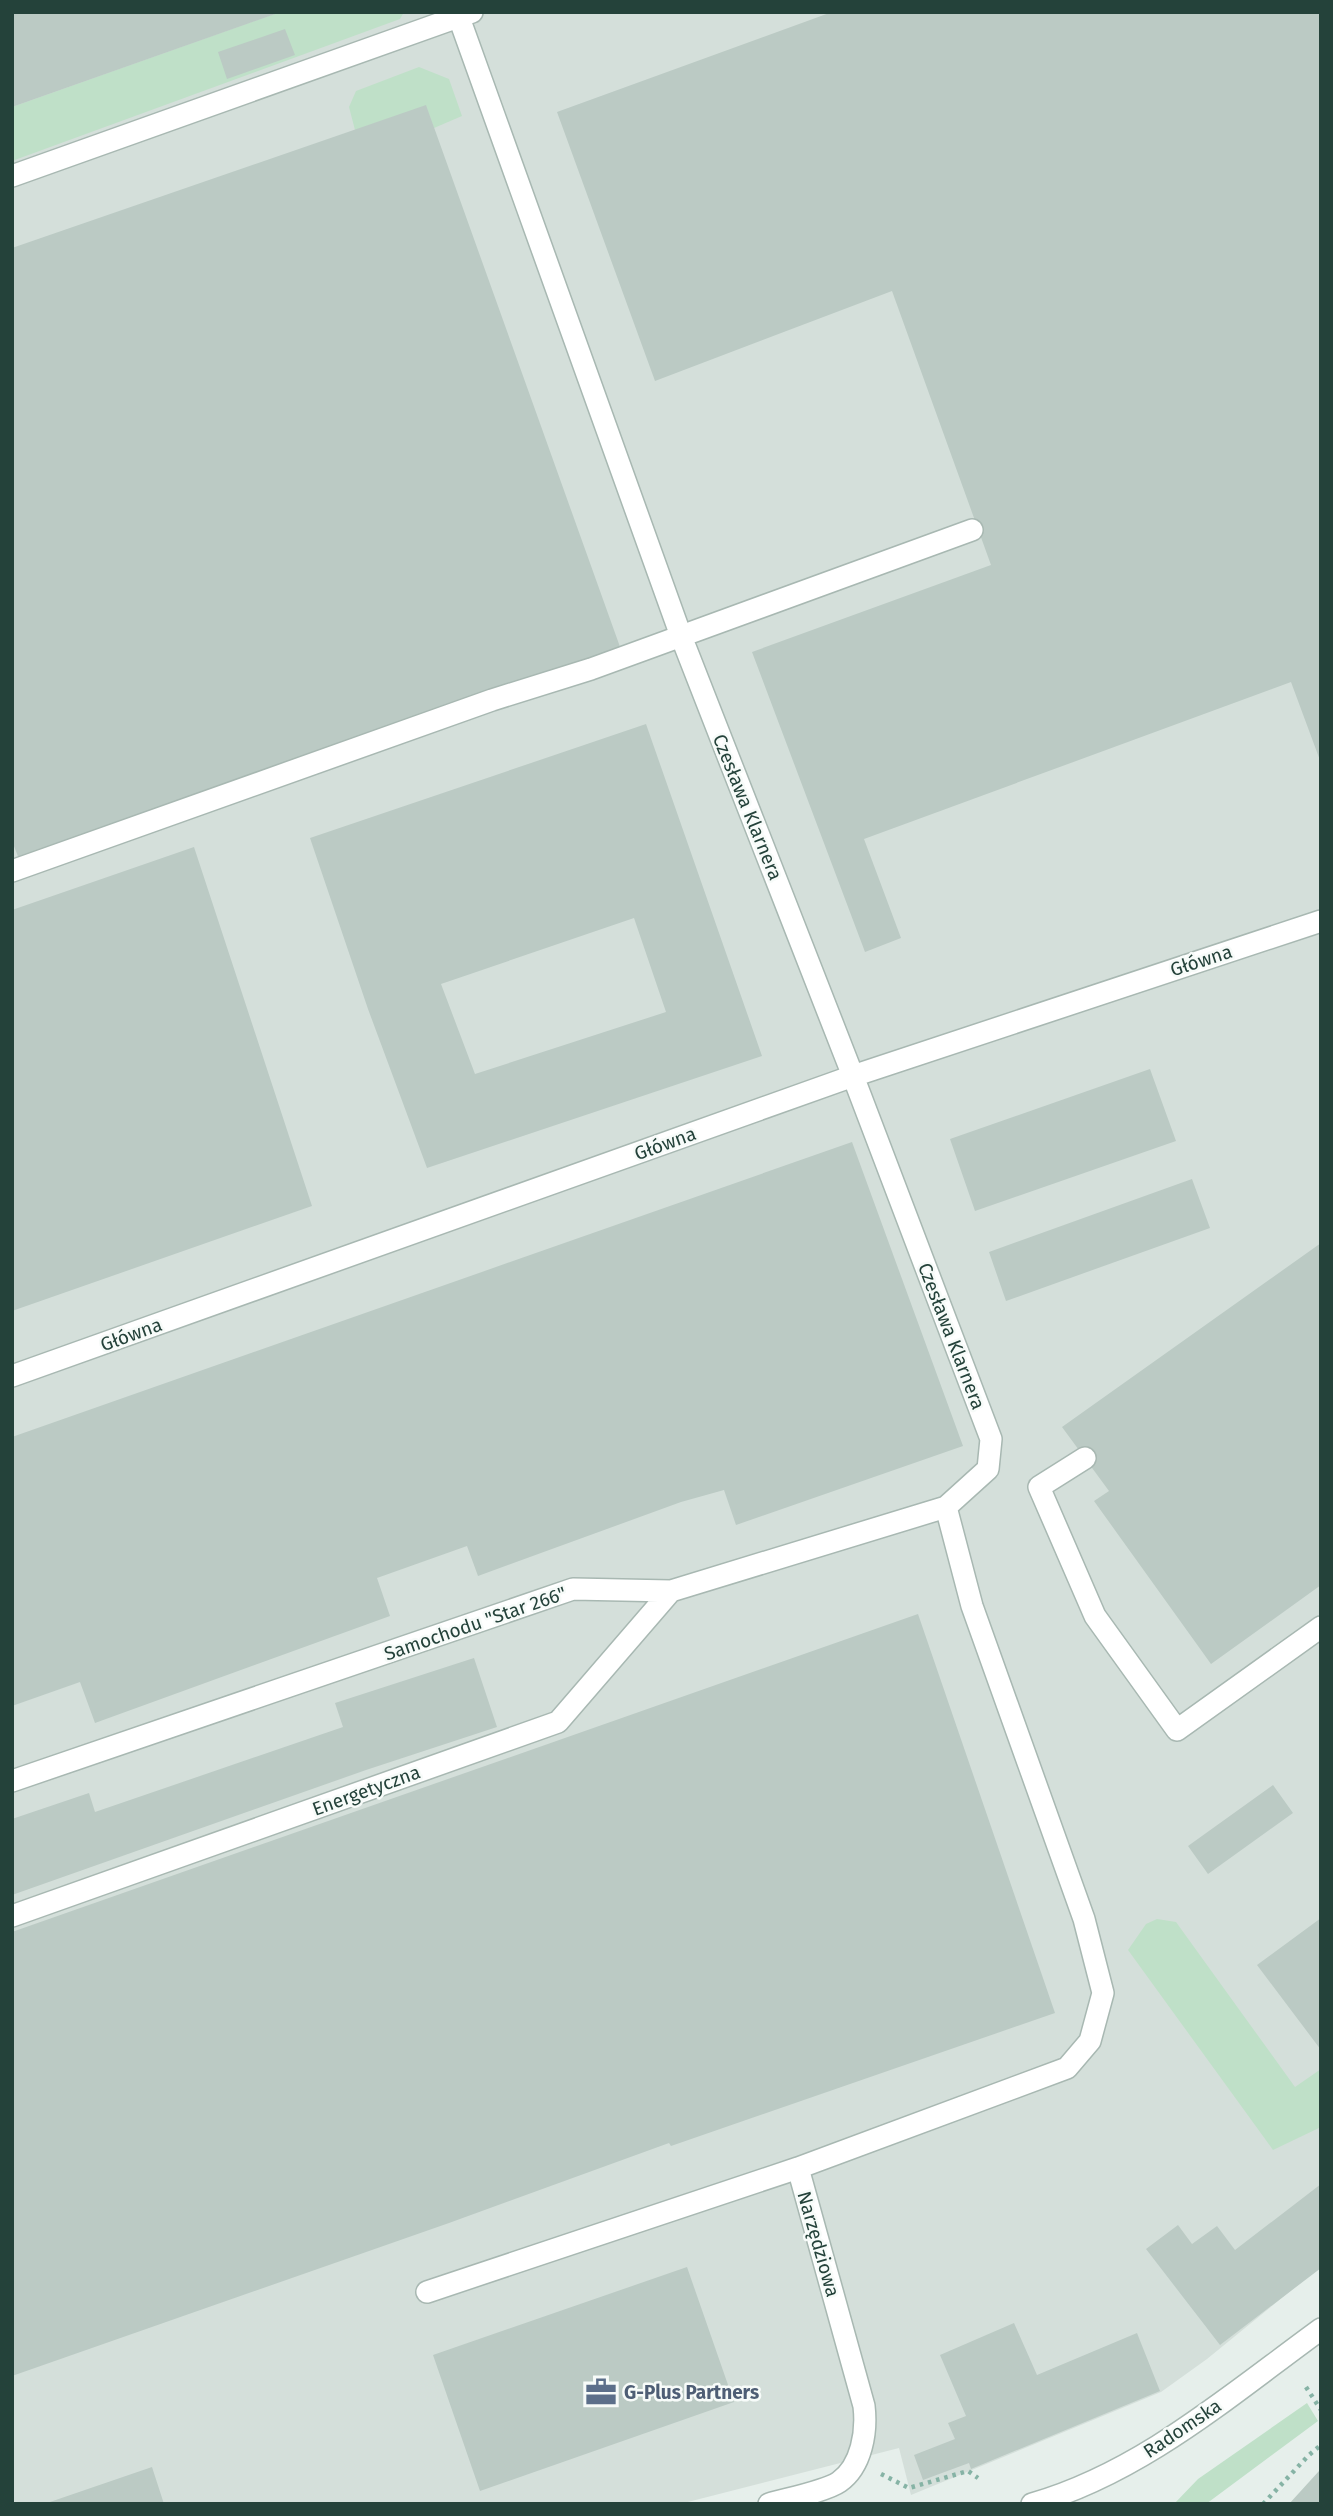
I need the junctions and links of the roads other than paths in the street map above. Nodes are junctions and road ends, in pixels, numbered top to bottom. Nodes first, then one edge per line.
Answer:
1 (462, 14) edge
2 (12, 176) edge
3 (972, 530) dead end
4 (681, 636) junction
5 (12, 871) edge
6 (1321, 921) edge
7 (853, 1076) junction
8 (12, 1376) edge
9 (1085, 1458) dead end
10 (946, 1507) junction
11 (671, 1591) junction
12 (1321, 1627) edge
13 (12, 1781) edge
14 (12, 1916) edge
15 (798, 2168) junction
16 (427, 2292) dead end
17 (1321, 2329) edge
18 (1064, 2501) edge
19 (769, 2504) edge
20 (1032, 2504) edge

1 - 2 street
1 - 4 street, Czesława Klarnera
3 - 4 street
4 - 5 street
4 - 7 street, Czesława Klarnera
6 - 7 street, Główna
7 - 8 street, Główna
7 - 10 street, Czesława Klarnera
9 - 12 street
10 - 11 street, Samochodu "Star 266"
10 - 15 street, Narzędziowa
11 - 13 street, Samochodu "Star 266"
11 - 14 street, Energetyczna
15 - 16 street
15 - 19 street, Narzędziowa
17 - 18 street, Radomska
18 - 20 street, Radomska

